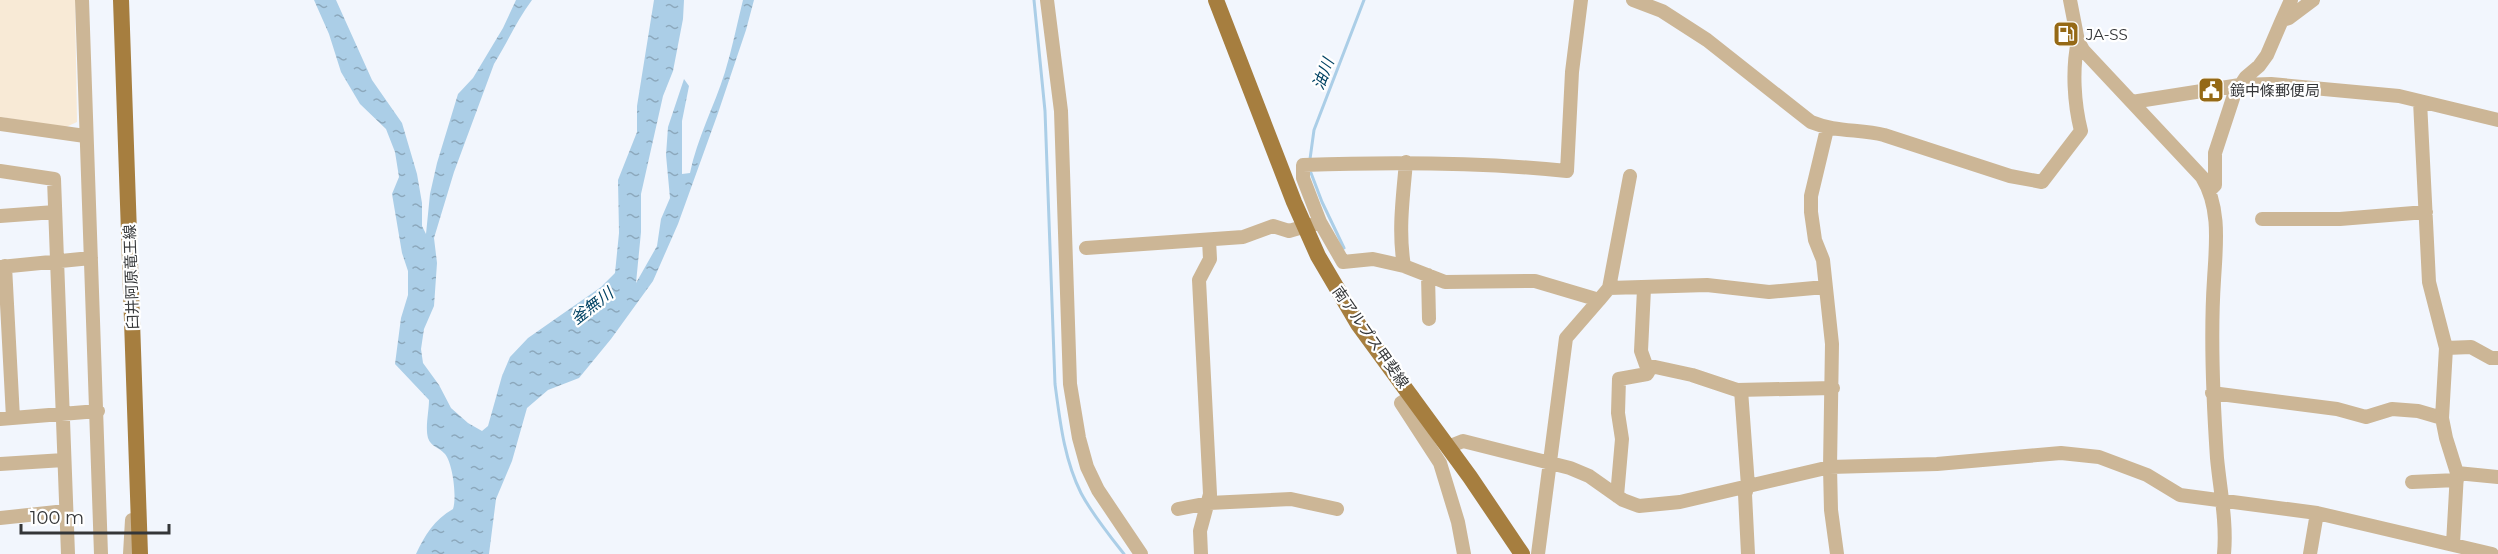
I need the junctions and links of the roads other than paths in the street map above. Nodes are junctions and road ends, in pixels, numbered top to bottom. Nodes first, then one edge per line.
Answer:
1 (82, 0) edge
2 (121, 0) edge
3 (1047, 0) edge
4 (1216, 0) edge
5 (1581, 0) edge
6 (1633, 0) edge
7 (2070, 0) edge
8 (2291, 0) edge
9 (2313, 0) edge
10 (2282, 20) junction
11 (2079, 41) junction
12 (2240, 85) junction
13 (2420, 101) junction
14 (2132, 102) junction
15 (2498, 120) edge
16 (0, 124) edge
17 (1827, 129) junction
18 (86, 136) junction
19 (1406, 162) junction
20 (0, 171) edge
21 (1630, 176) dead end
22 (2210, 190) junction
23 (55, 212) junction
24 (2426, 212) junction
25 (0, 216) edge
26 (2262, 219) dead end
27 (1312, 224) junction
28 (1209, 240) junction
29 (1086, 248) dead end
30 (91, 258) junction
31 (57, 260) junction
32 (1404, 266) junction
33 (3, 267) edge
34 (1428, 275) junction
35 (1825, 287) junction
36 (1609, 288) junction
37 (1644, 289) junction
38 (1599, 300) junction
39 (4, 316) edge
40 (1429, 319) dead end
41 (2446, 348) junction
42 (2498, 358) edge
43 (1651, 367) junction
44 (5, 368) edge
45 (1833, 388) junction
46 (1741, 390) junction
47 (2212, 393) junction
48 (1412, 396) junction
49 (98, 411) junction
50 (62, 414) junction
51 (2442, 417) junction
52 (6, 419) edge
53 (1448, 447) junction
54 (64, 460) junction
55 (1551, 462) junction
56 (0, 464) edge
57 (1830, 467) junction
58 (2457, 476) junction
59 (2498, 477) edge
60 (2412, 482) dead end
61 (1748, 486) junction
62 (1617, 496) junction
63 (2222, 500) junction
64 (138, 503) junction
65 (1209, 503) junction
66 (1337, 508) dead end
67 (1178, 509) dead end
68 (66, 511) junction
69 (2317, 513) junction
70 (0, 518) edge
71 (2453, 544) junction
72 (2476, 552) edge
73 (68, 554) edge
74 (101, 554) edge
75 (130, 554) edge
76 (140, 554) edge
77 (1141, 554) edge
78 (1201, 554) edge
79 (1464, 554) edge
80 (1522, 554) edge
81 (1538, 554) edge
82 (1748, 554) edge
83 (1837, 554) edge
84 (2224, 554) edge
85 (2310, 554) edge
86 (2492, 554) edge

1 - 18 street
2 - 64 main road, 臼井阿原竜王線
3 - 77 street
4 - 27 main road, 南アルプス甲斐線
5 - 19 street
6 - 17 street
7 - 11 street
8 - 10 street
9 - 10 street
10 - 12 street
11 - 14 street
11 - 17 street
12 - 13 street
12 - 14 street
12 - 22 street
13 - 15 street
13 - 24 street
14 - 22 street
16 - 18 street
17 - 35 street
18 - 30 street
19 - 27 street
19 - 32 street
20 - 23 street
21 - 36 street
22 - 47 street
23 - 25 street
23 - 31 street
24 - 26 street
24 - 41 street
27 - 28 street
27 - 32 street
27 - 48 main road, 南アルプス甲斐線
28 - 29 street
28 - 65 street
30 - 31 street
30 - 49 street
31 - 33 street
31 - 50 street
32 - 34 street
33 - 39 street
34 - 38 street
34 - 40 street
35 - 37 street
35 - 45 street
36 - 37 street
36 - 38 street
37 - 43 street
38 - 55 street
39 - 44 street
41 - 42 street
41 - 51 street
43 - 46 street
43 - 62 street
44 - 52 street
45 - 46 street
45 - 57 street
46 - 61 street
47 - 51 street
47 - 63 street
48 - 53 main road, 南アルプス甲斐線
48 - 79 street
49 - 50 street
49 - 74 street
50 - 52 street
50 - 54 street
51 - 58 street
53 - 55 street
53 - 80 main road, 南アルプス甲斐線
54 - 56 street
54 - 68 street
55 - 62 street
55 - 81 street
57 - 61 street
57 - 63 street
57 - 83 street
58 - 59 street
58 - 60 street
58 - 71 street
61 - 62 street
61 - 82 street
63 - 69 street
63 - 84 street
64 - 75 street
64 - 76 main road, 臼井阿原竜王線
65 - 66 street
65 - 67 street
65 - 78 street
68 - 70 street
68 - 73 street
69 - 71 street
69 - 85 street
71 - 72 street
72 - 86 street

